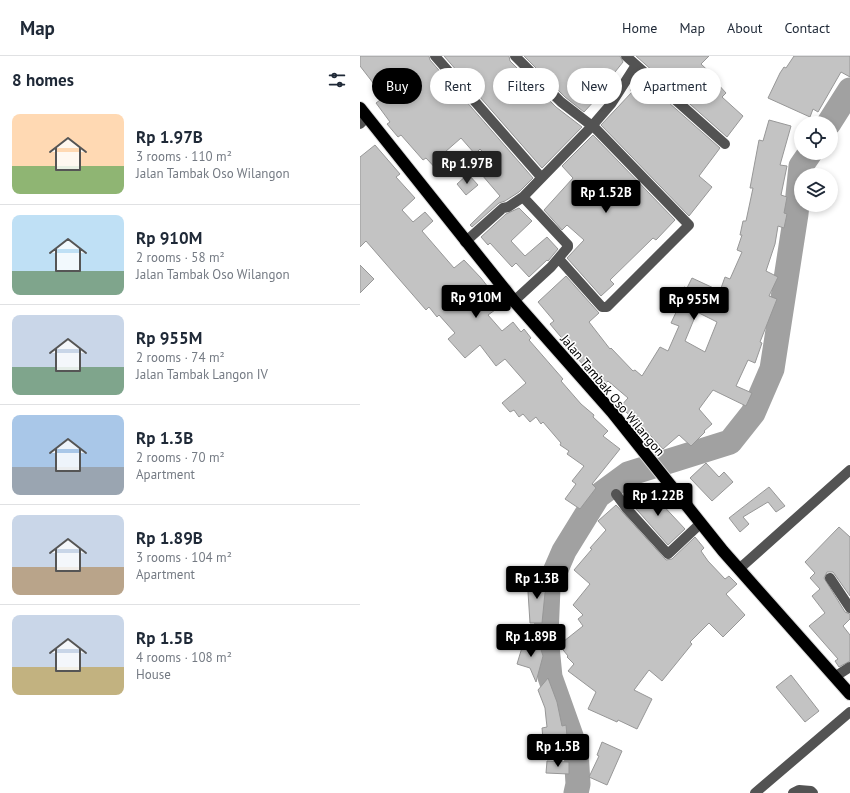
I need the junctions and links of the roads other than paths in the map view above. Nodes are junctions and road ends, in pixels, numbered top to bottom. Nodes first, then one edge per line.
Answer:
1 (435, 56) edge
2 (515, 56) edge
3 (626, 56) edge
4 (636, 65) junction
5 (362, 117) edge
6 (592, 126) junction
7 (725, 144) dead end
8 (541, 177) junction
9 (523, 197) junction
10 (465, 242) junction
11 (559, 259) junction
12 (514, 301) junction
13 (850, 470) edge
14 (616, 494) dead end
15 (701, 523) junction
16 (739, 569) junction
17 (830, 578) dead end
18 (850, 608) edge
19 (850, 667) edge
20 (836, 676) junction
21 (850, 692) edge
22 (850, 712) edge
23 (755, 793) edge
24 (793, 793) edge
25 (813, 793) edge

1 - 8 street
2 - 6 street
3 - 4 street
4 - 6 street
4 - 7 street
5 - 10 highway, Jalan Tambak Oso Wilangon
6 - 8 street
6 - 11 street
8 - 9 street
9 - 10 street
9 - 11 street
10 - 12 highway, Jalan Tambak Oso Wilangon
11 - 12 street
12 - 15 highway, Jalan Tambak Oso Wilangon
13 - 16 street
14 - 15 street
15 - 16 highway, Jalan Tambak Oso Wilangon
16 - 20 highway, Jalan Tambak Oso Wilangon
17 - 18 street
19 - 20 street
20 - 21 highway, Jalan Tambak Oso Wilangon
22 - 23 street
24 - 25 street

